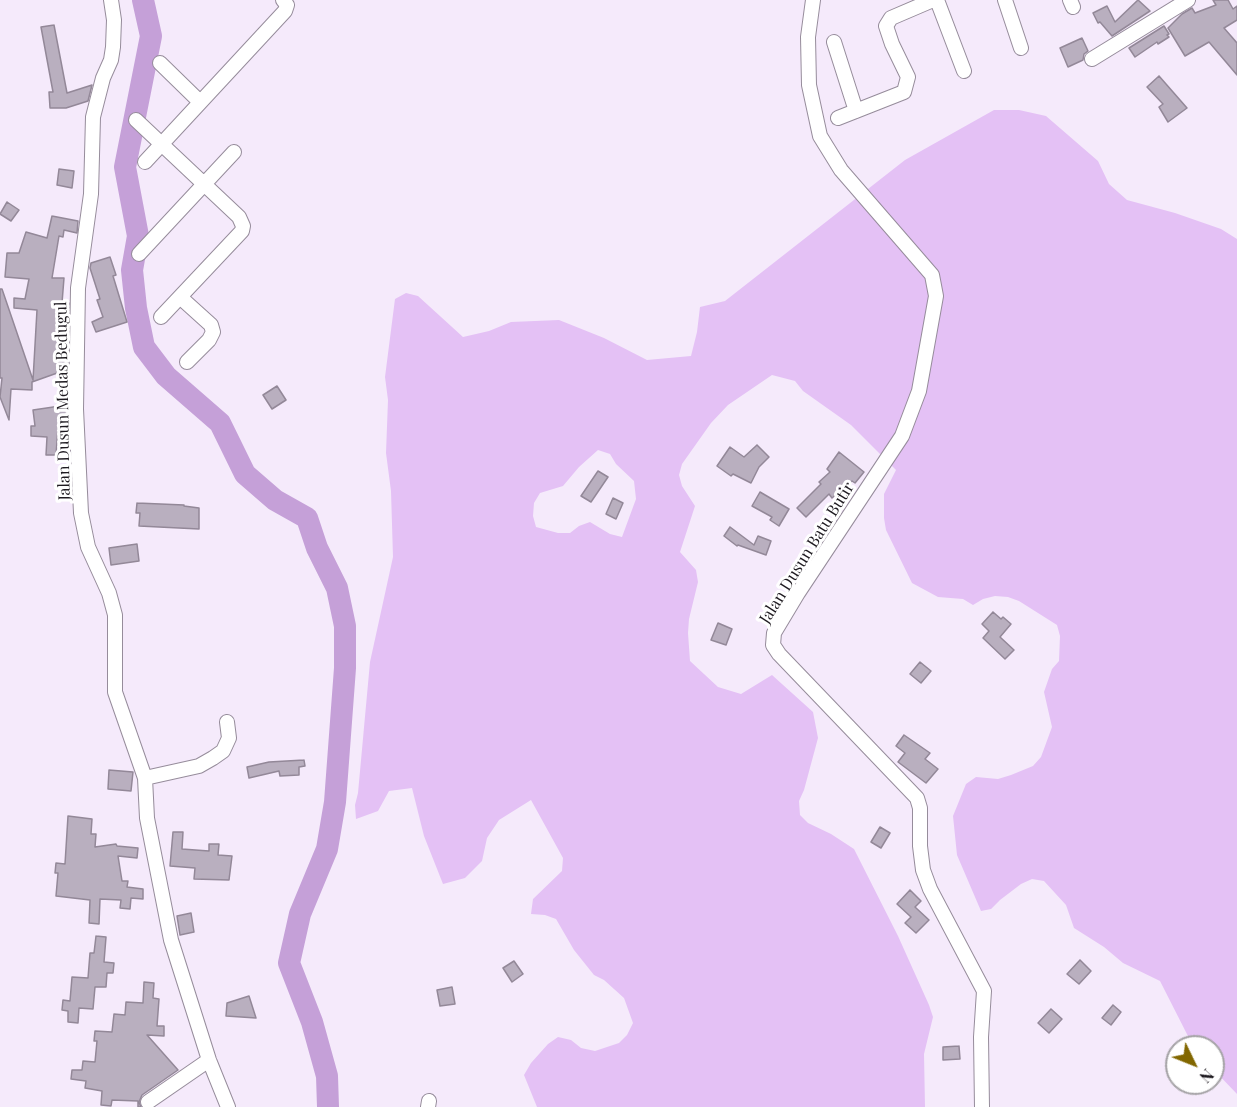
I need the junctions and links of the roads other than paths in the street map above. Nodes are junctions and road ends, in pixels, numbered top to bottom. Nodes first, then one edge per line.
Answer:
1 (111, 0) edge
2 (283, 0) edge
3 (813, 0) edge
4 (935, 0) edge
5 (1005, 0) edge
6 (1188, 0) edge
7 (834, 42) dead end
8 (1021, 48) dead end
9 (1092, 59) dead end
10 (160, 63) dead end
11 (964, 71) dead end
12 (200, 102) junction
13 (856, 111) junction
14 (838, 118) dead end
15 (136, 120) dead end
16 (162, 143) junction
17 (234, 152) dead end
18 (145, 162) dead end
19 (204, 183) junction
20 (139, 254) dead end
21 (180, 297) junction
22 (161, 317) dead end
23 (187, 362) dead end
24 (227, 722) dead end
25 (145, 778) junction
26 (209, 1060) junction
27 (148, 1102) dead end
28 (228, 1107) edge
29 (982, 1107) edge

1 - 25 street, Jalan Dusun Medas Bedugul
2 - 12 street
3 - 29 street, Jalan Dusun Batu Butir
4 - 11 street
4 - 13 street
5 - 8 street
6 - 9 street
7 - 13 street
10 - 12 street
12 - 16 street
13 - 14 street
15 - 16 street
16 - 18 street
16 - 19 street
17 - 19 street
19 - 20 street
19 - 21 street
21 - 22 street
21 - 23 street
24 - 25 street
25 - 26 street, Jalan Dusun Medas Bedugul
26 - 27 street
26 - 28 street, Jalan Dusun Medas Bedugul

